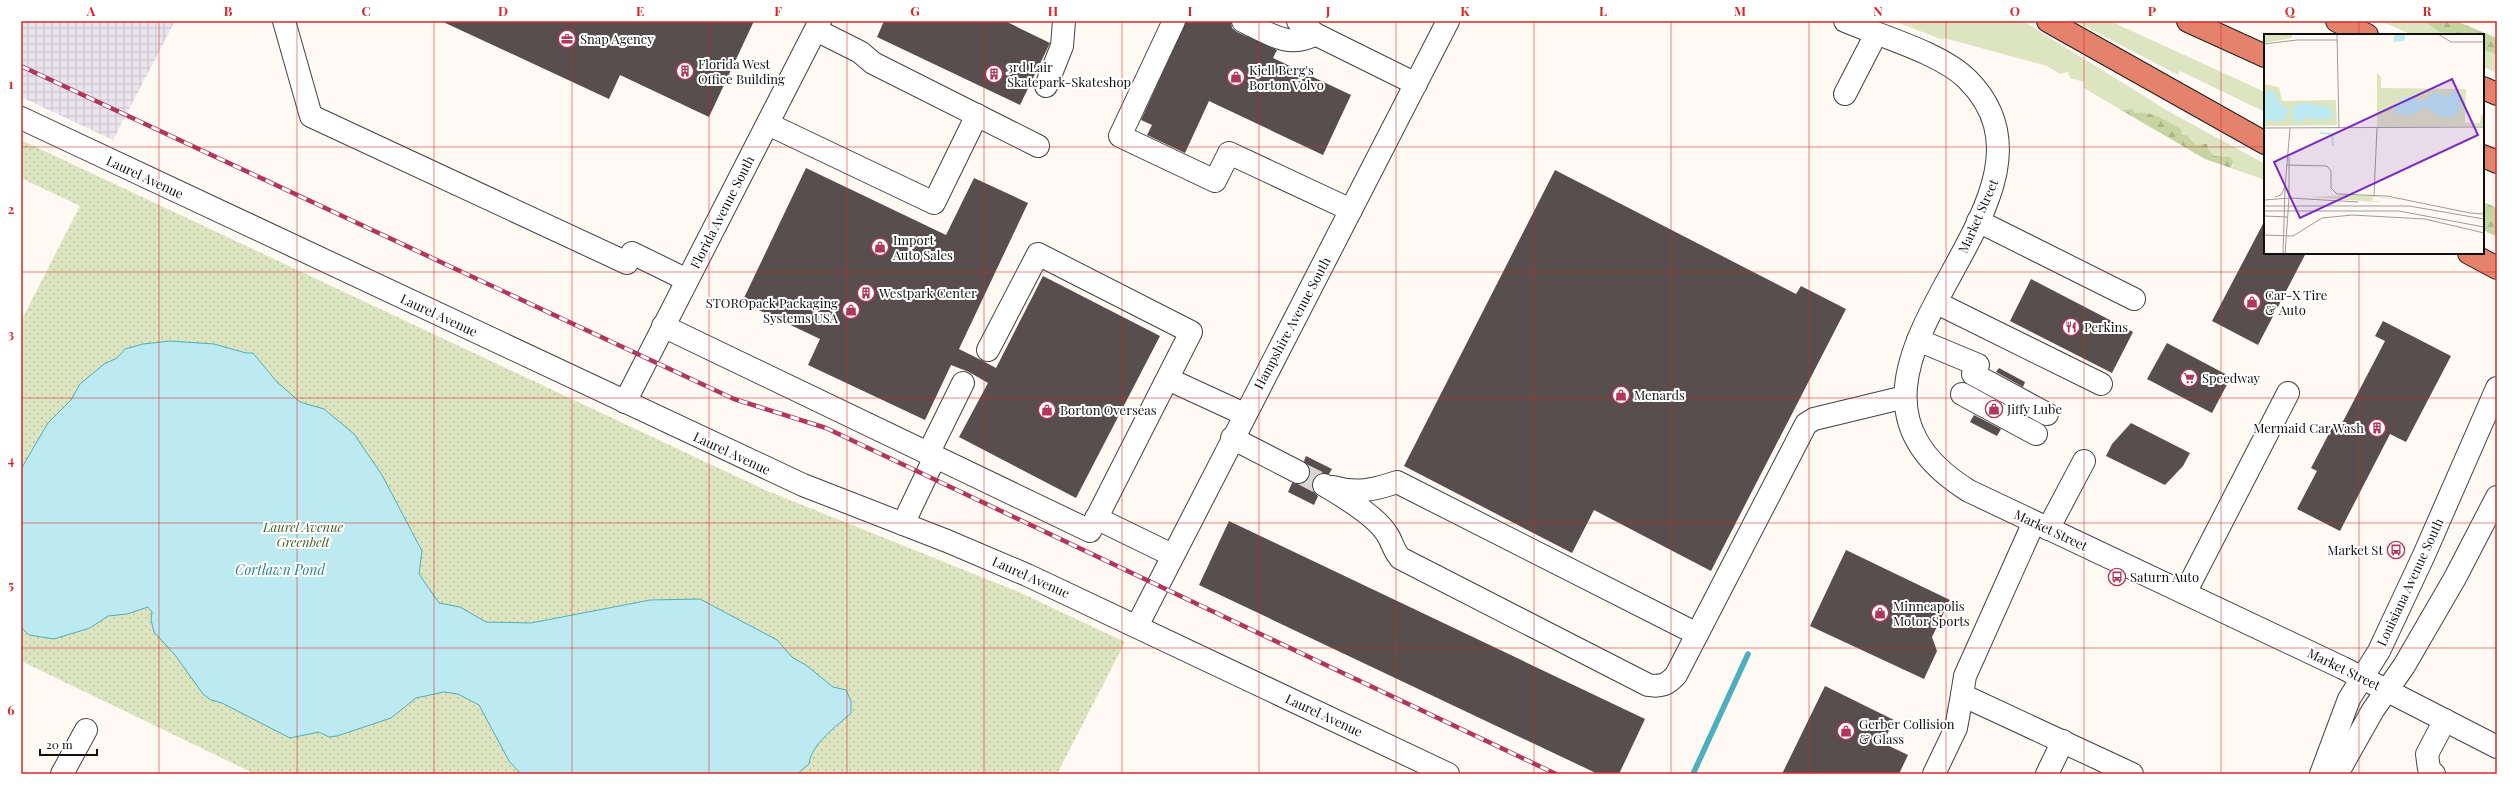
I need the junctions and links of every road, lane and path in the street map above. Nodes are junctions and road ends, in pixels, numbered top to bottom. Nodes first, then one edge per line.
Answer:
1 (284, 21) edge
2 (1064, 21) edge
3 (1174, 21) edge
4 (1243, 21) edge
5 (1298, 21) edge
6 (1448, 21) edge
7 (1845, 21) edge
8 (2048, 21) edge
9 (2188, 21) edge
10 (2337, 21) edge
11 (816, 24) edge
12 (1315, 34) junction
13 (1876, 34) junction
14 (2365, 34) edge
15 (2264, 56) edge
16 (1416, 84) junction
17 (1046, 86) dead end
18 (2484, 88) edge
19 (1845, 94) dead end
20 (2497, 94) edge
21 (977, 115) junction
22 (21, 118) edge
23 (768, 124) junction
24 (2264, 142) edge
25 (1038, 146) dead end
26 (2484, 156) edge
27 (2497, 162) edge
28 (1351, 210) junction
29 (1978, 221) junction
30 (2471, 254) edge
31 (2497, 268) edge
32 (687, 280) junction
33 (2134, 299) dead end
34 (1937, 302) junction
35 (663, 326) junction
36 (1918, 340) junction
37 (988, 350) dead end
38 (1168, 379) junction
39 (963, 383) dead end
40 (2101, 384) dead end
41 (2497, 388) edge
42 (2288, 393) dead end
43 (1905, 397) junction
44 (625, 402) junction
45 (1244, 414) junction
46 (2042, 424) dead end
47 (1232, 438) junction
48 (932, 456) junction
49 (2084, 461) dead end
50 (1298, 472) tunnel mouth
51 (2497, 497) edge
52 (1096, 518) junction
53 (903, 524) junction
54 (2041, 525) junction
55 (1172, 555) junction
56 (2185, 594) junction
57 (1137, 626) junction
58 (1697, 634) junction
59 (2362, 678) junction
60 (2387, 690) junction
61 (1962, 695) junction
62 (2445, 720) junction
63 (86, 730) dead end
64 (2063, 741) junction
65 (2497, 747) edge
66 (62, 774) edge
67 (1448, 774) edge
68 (1934, 774) edge
69 (2047, 774) edge
70 (2132, 774) edge
71 (2321, 774) edge
72 (2338, 774) edge
73 (2434, 774) edge

1 - 32 street
2 - 17 street
3 - 28 street
4 - 12 street
5 - 12 street
6 - 16 street, Hampshire Avenue South
7 - 13 street
8 - 24 highway
9 - 15 highway
10 - 14 highway
11 - 21 street
11 - 23 street, Florida Avenue South
12 - 16 street
13 - 19 street
13 - 29 street, Market Street
16 - 28 street, Hampshire Avenue South
18 - 20 highway
21 - 23 street
21 - 25 street
22 - 44 street, Laurel Avenue
23 - 32 street, Florida Avenue South
26 - 27 highway
28 - 45 street, Hampshire Avenue South
29 - 33 street
29 - 34 street, Market Street
30 - 31 highway
32 - 35 street, Florida Avenue South
34 - 36 street, Market Street
34 - 40 street
35 - 44 street, Florida Avenue South
35 - 48 street
36 - 43 street, Market Street
36 - 46 street
37 - 38 street
38 - 45 street
38 - 52 street
39 - 48 street
41 - 59 street, Louisiana Avenue South
42 - 56 street
43 - 54 street, Market Street
43 - 58 street
44 - 53 street, Laurel Avenue
45 - 47 street, Hampshire Avenue South
47 - 50 street
47 - 55 street, Hampshire Avenue South
48 - 52 street
48 - 53 street
49 - 54 street
51 - 60 street
52 - 55 street
53 - 57 street, Laurel Avenue
54 - 56 street, Market Street
54 - 61 street
55 - 57 street, Hampshire Avenue South
56 - 59 street, Market Street
57 - 67 street, Laurel Avenue
58 - 58 street
59 - 60 street, Market Street
59 - 71 street, Louisiana Avenue South
60 - 62 street, Market Street
60 - 72 street
61 - 64 street
61 - 68 street
62 - 65 street, Market Street
62 - 73 street
63 - 66 street
64 - 69 street
64 - 70 street

